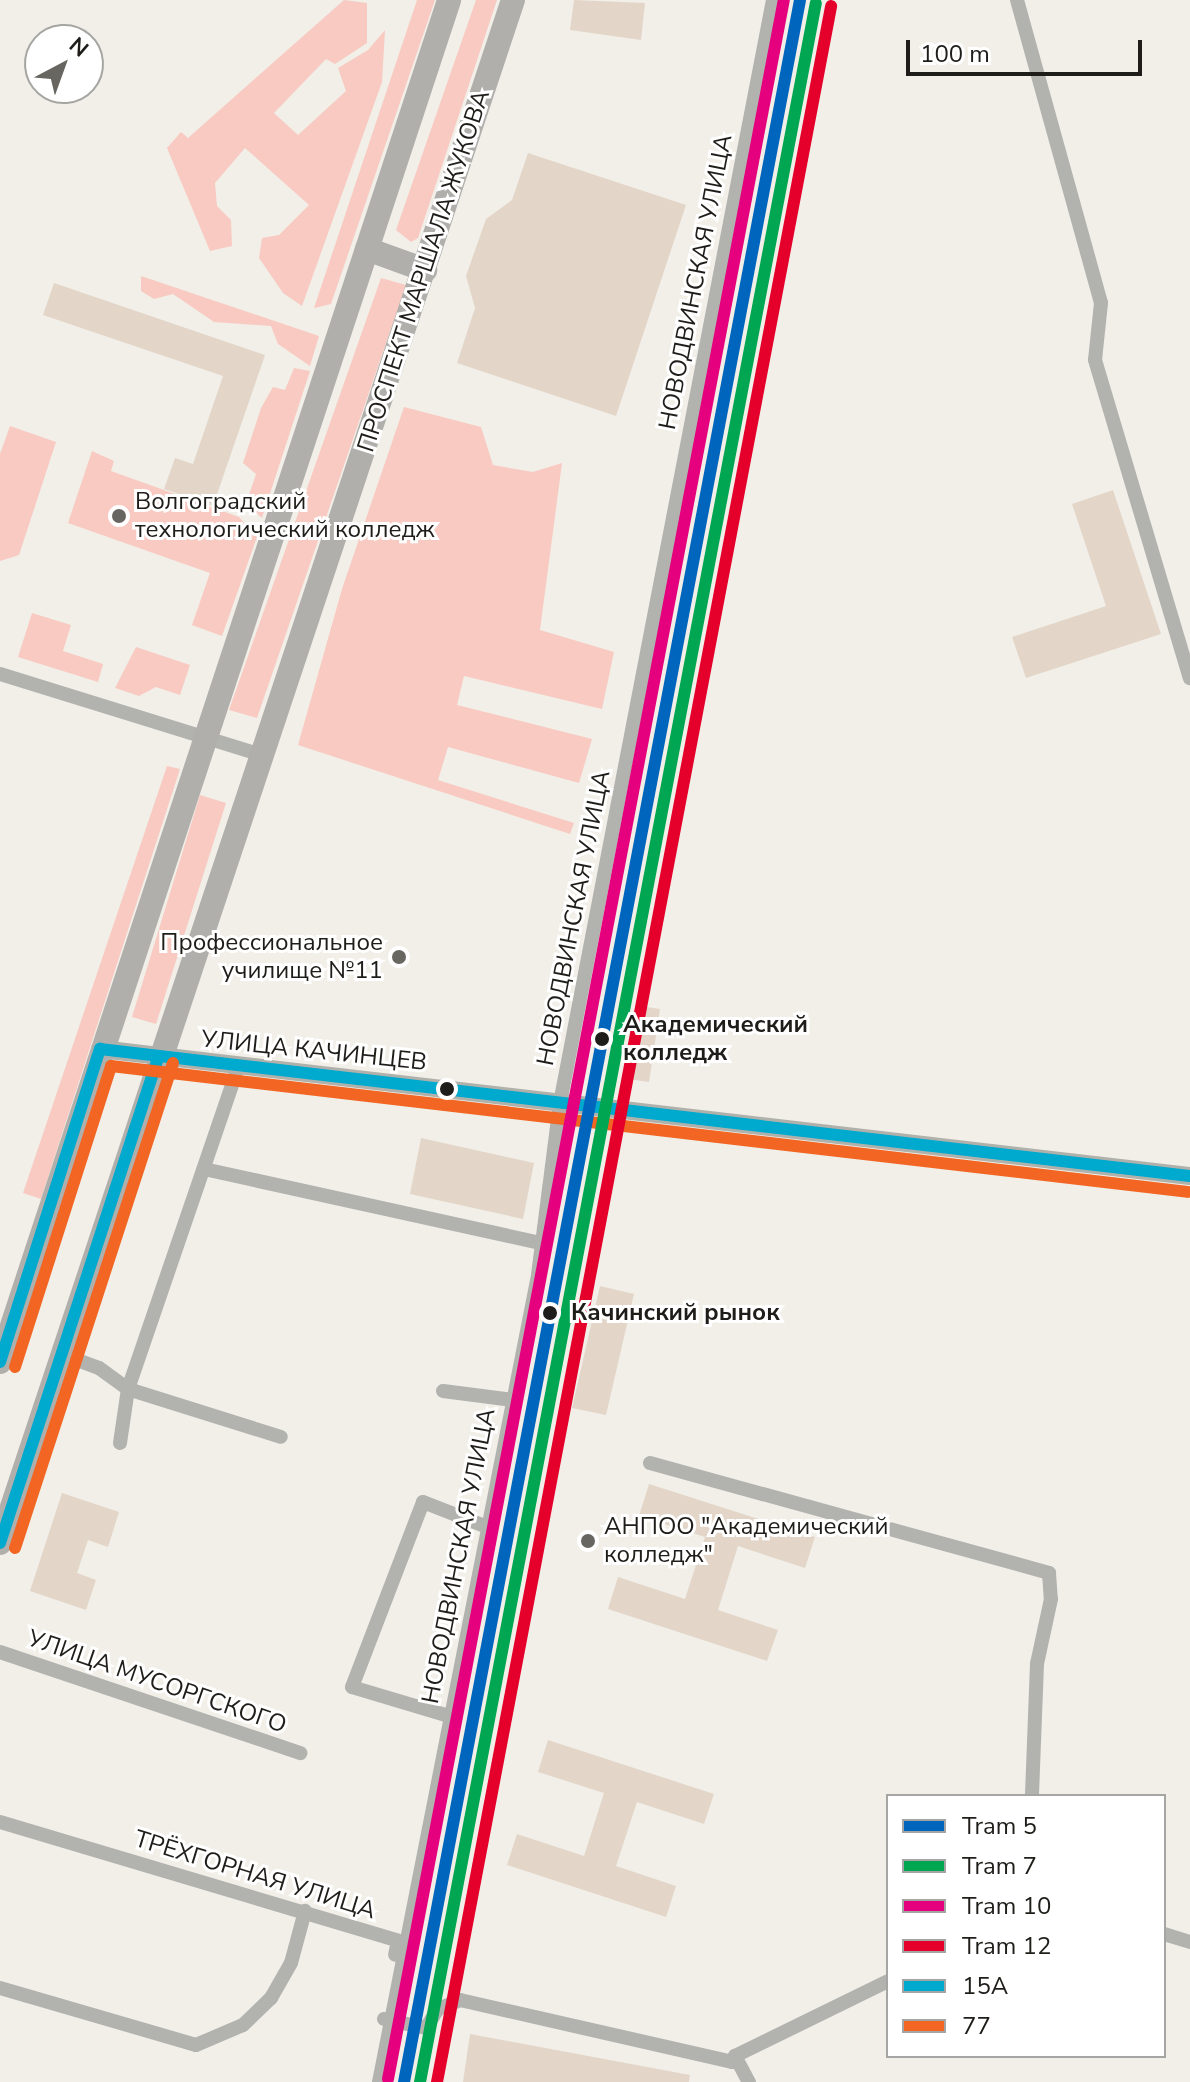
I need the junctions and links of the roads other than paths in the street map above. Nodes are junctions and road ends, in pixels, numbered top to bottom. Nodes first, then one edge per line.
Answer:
1 (449, 0) edge
2 (513, 0) edge
3 (773, 0) edge
4 (1017, 0) edge
5 (367, 249) junction
6 (425, 270) junction
7 (0, 674) edge
8 (1190, 678) edge
9 (202, 734) junction
10 (262, 755) junction
11 (100, 1049) junction
12 (158, 1058) junction
13 (238, 1067) junction
14 (560, 1103) junction
15 (204, 1169) junction
16 (1190, 1176) edge
17 (541, 1243) junction
18 (61, 1354) junction
19 (0, 1362) edge
20 (128, 1389) junction
21 (443, 1391) dead end
22 (513, 1400) junction
23 (281, 1437) dead end
24 (120, 1443) dead end
25 (650, 1463) dead end
26 (487, 1527) junction
27 (0, 1543) edge
28 (0, 1652) edge
29 (449, 1716) junction
30 (300, 1753) dead end
31 (1032, 1794) edge
32 (0, 1822) edge
33 (305, 1911) junction
34 (1166, 1935) edge
35 (1190, 1942) edge
36 (886, 1982) edge
37 (0, 1988) edge
38 (389, 2022) junction
39 (735, 2056) junction
40 (379, 2082) edge
41 (749, 2082) edge

1 - 5 highway
2 - 6 highway, ПРОСПЕКТ МАРШАЛА ЖУКОВА
3 - 14 street, НОВОДВИНСКАЯ УЛИЦА
4 - 8 street
5 - 6 highway
5 - 9 highway
6 - 10 highway, ПРОСПЕКТ МАРШАЛА ЖУКОВА
7 - 9 street
9 - 10 street
9 - 11 highway
10 - 12 highway, ПРОСПЕКТ МАРШАЛА ЖУКОВА
11 - 12 main road, УЛИЦА КАЧИНЦЕВ
11 - 19 highway
12 - 13 main road, УЛИЦА КАЧИНЦЕВ
12 - 18 highway, ПРОСПЕКТ МАРШАЛА ЖУКОВА
13 - 14 main road, УЛИЦА КАЧИНЦЕВ
13 - 15 street
14 - 16 main road, УЛИЦА КАЧИНЦЕВ
14 - 17 street, НОВОДВИНСКАЯ УЛИЦА
15 - 17 street
15 - 20 street
17 - 22 street, НОВОДВИНСКАЯ УЛИЦА
18 - 20 street
18 - 27 highway, ПРОСПЕКТ МАРШАЛА ЖУКОВА
20 - 23 street
20 - 24 street
21 - 22 street
22 - 26 street, НОВОДВИНСКАЯ УЛИЦА
25 - 31 street
26 - 29 street, НОВОДВИНСКАЯ УЛИЦА
26 - 29 street
28 - 30 street, УЛИЦА МУСОРГСКОГО
29 - 38 street, НОВОДВИНСКАЯ УЛИЦА
32 - 33 street, ТРЁХГОРНАЯ УЛИЦА
33 - 37 street
33 - 38 street, ТРЁХГОРНАЯ УЛИЦА
34 - 35 street
36 - 39 street
38 - 39 street
38 - 40 street, НОВОДВИНСКАЯ УЛИЦА
39 - 41 street

